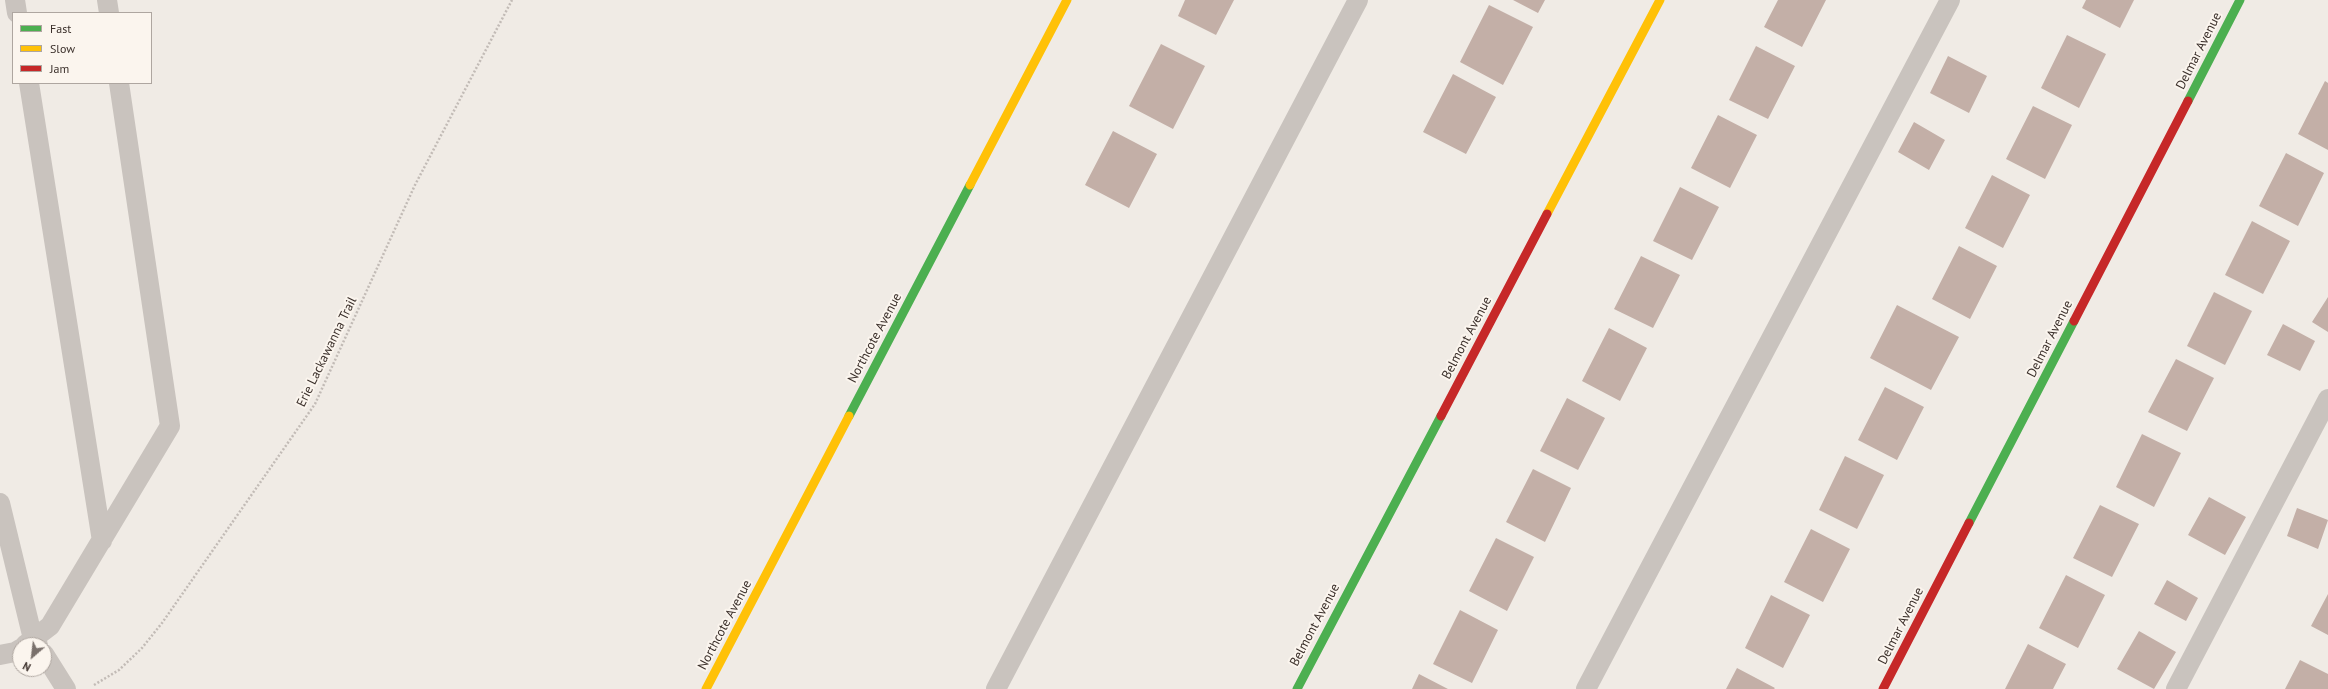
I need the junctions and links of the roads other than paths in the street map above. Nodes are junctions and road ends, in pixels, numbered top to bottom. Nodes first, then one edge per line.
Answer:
1 (15, 0) edge
2 (107, 0) edge
3 (1067, 0) edge
4 (1358, 0) edge
5 (1660, 0) edge
6 (1950, 0) edge
7 (2240, 0) edge
8 (17, 12) edge
9 (109, 12) edge
10 (29, 84) edge
11 (119, 84) edge
12 (2328, 399) edge
13 (0, 503) edge
14 (102, 541) junction
15 (30, 637) edge
16 (40, 637) edge
17 (12, 653) edge
18 (0, 655) edge
19 (52, 671) edge
20 (66, 689) edge
21 (706, 689) edge
22 (996, 689) edge
23 (1296, 689) edge
24 (1586, 689) edge
25 (1883, 689) edge
26 (2176, 689) edge

1 - 8 lane
2 - 9 lane
3 - 21 street, Northcote Avenue
4 - 22 lane
5 - 23 street, Belmont Avenue
6 - 24 lane
7 - 25 street, Delmar Avenue
10 - 14 lane
11 - 14 lane
12 - 26 lane
13 - 15 lane
14 - 16 lane
17 - 18 lane
19 - 20 lane

